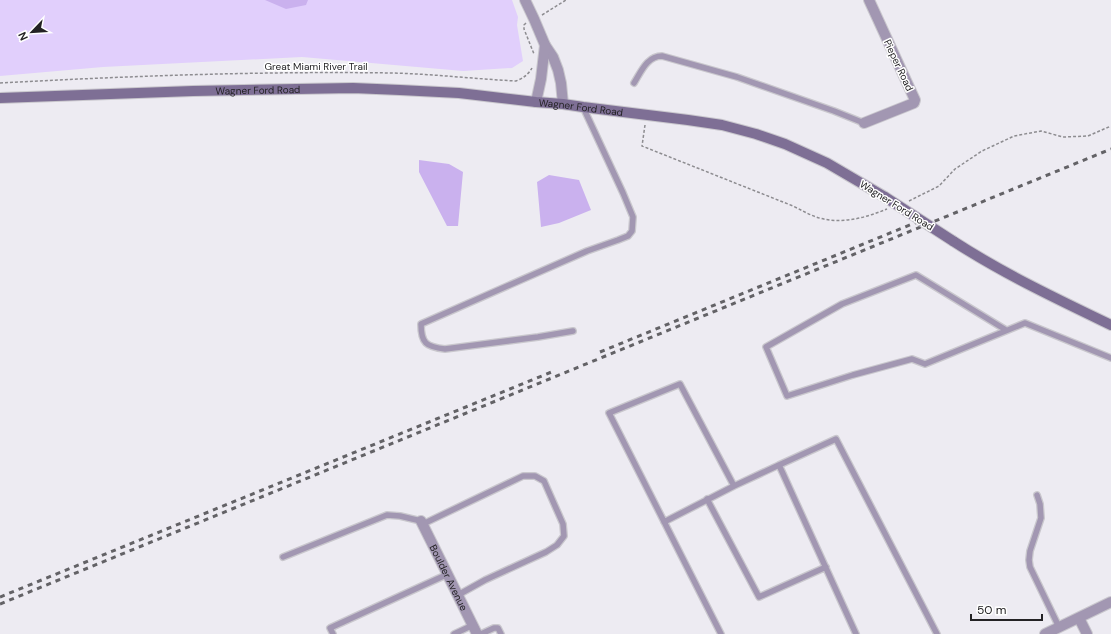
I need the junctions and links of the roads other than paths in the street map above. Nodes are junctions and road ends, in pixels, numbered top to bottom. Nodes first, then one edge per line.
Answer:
1 (525, 0) edge
2 (869, 0) edge
3 (545, 46) junction
4 (634, 83) dead end
5 (0, 98) edge
6 (536, 102) junction
7 (563, 104) junction
8 (583, 107) junction
9 (864, 123) joint
10 (1111, 325) edge
11 (1006, 330) junction
12 (573, 331) dead end
13 (1111, 358) edge
14 (780, 465) junction
15 (734, 486) junction
16 (1036, 495) dead end
17 (707, 499) junction
18 (664, 522) junction
19 (422, 523) junction
20 (282, 557) dead end
21 (826, 567) junction
22 (448, 574) junction
23 (458, 595) junction
24 (1111, 602) edge
25 (1079, 618) junction
26 (1059, 627) junction
27 (475, 629) edge
28 (333, 634) edge
29 (454, 634) edge
30 (481, 634) edge
31 (501, 634) edge
32 (721, 634) edge
33 (856, 634) edge
34 (937, 634) edge
35 (1045, 634) edge
36 (1087, 634) edge

1 - 3 street
2 - 9 street, Pieper Road
3 - 6 street
3 - 7 street
4 - 9 lane
5 - 6 main road, Wagner Ford Road
6 - 7 main road, Wagner Ford Road
7 - 8 main road, Wagner Ford Road
8 - 10 main road, Wagner Ford Road, bridge
8 - 12 lane
11 - 11 lane
11 - 13 lane
14 - 15 lane
14 - 21 lane
14 - 34 lane
15 - 17 lane
15 - 18 lane
16 - 26 lane
17 - 18 lane
17 - 21 lane
18 - 32 lane
19 - 20 lane
19 - 22 street, Boulder Avenue
19 - 23 lane
21 - 33 lane
22 - 23 street, Boulder Avenue
22 - 28 lane
23 - 27 street, Boulder Avenue
24 - 25 street
25 - 26 street
25 - 36 street
26 - 35 street
27 - 29 lane
30 - 31 lane

